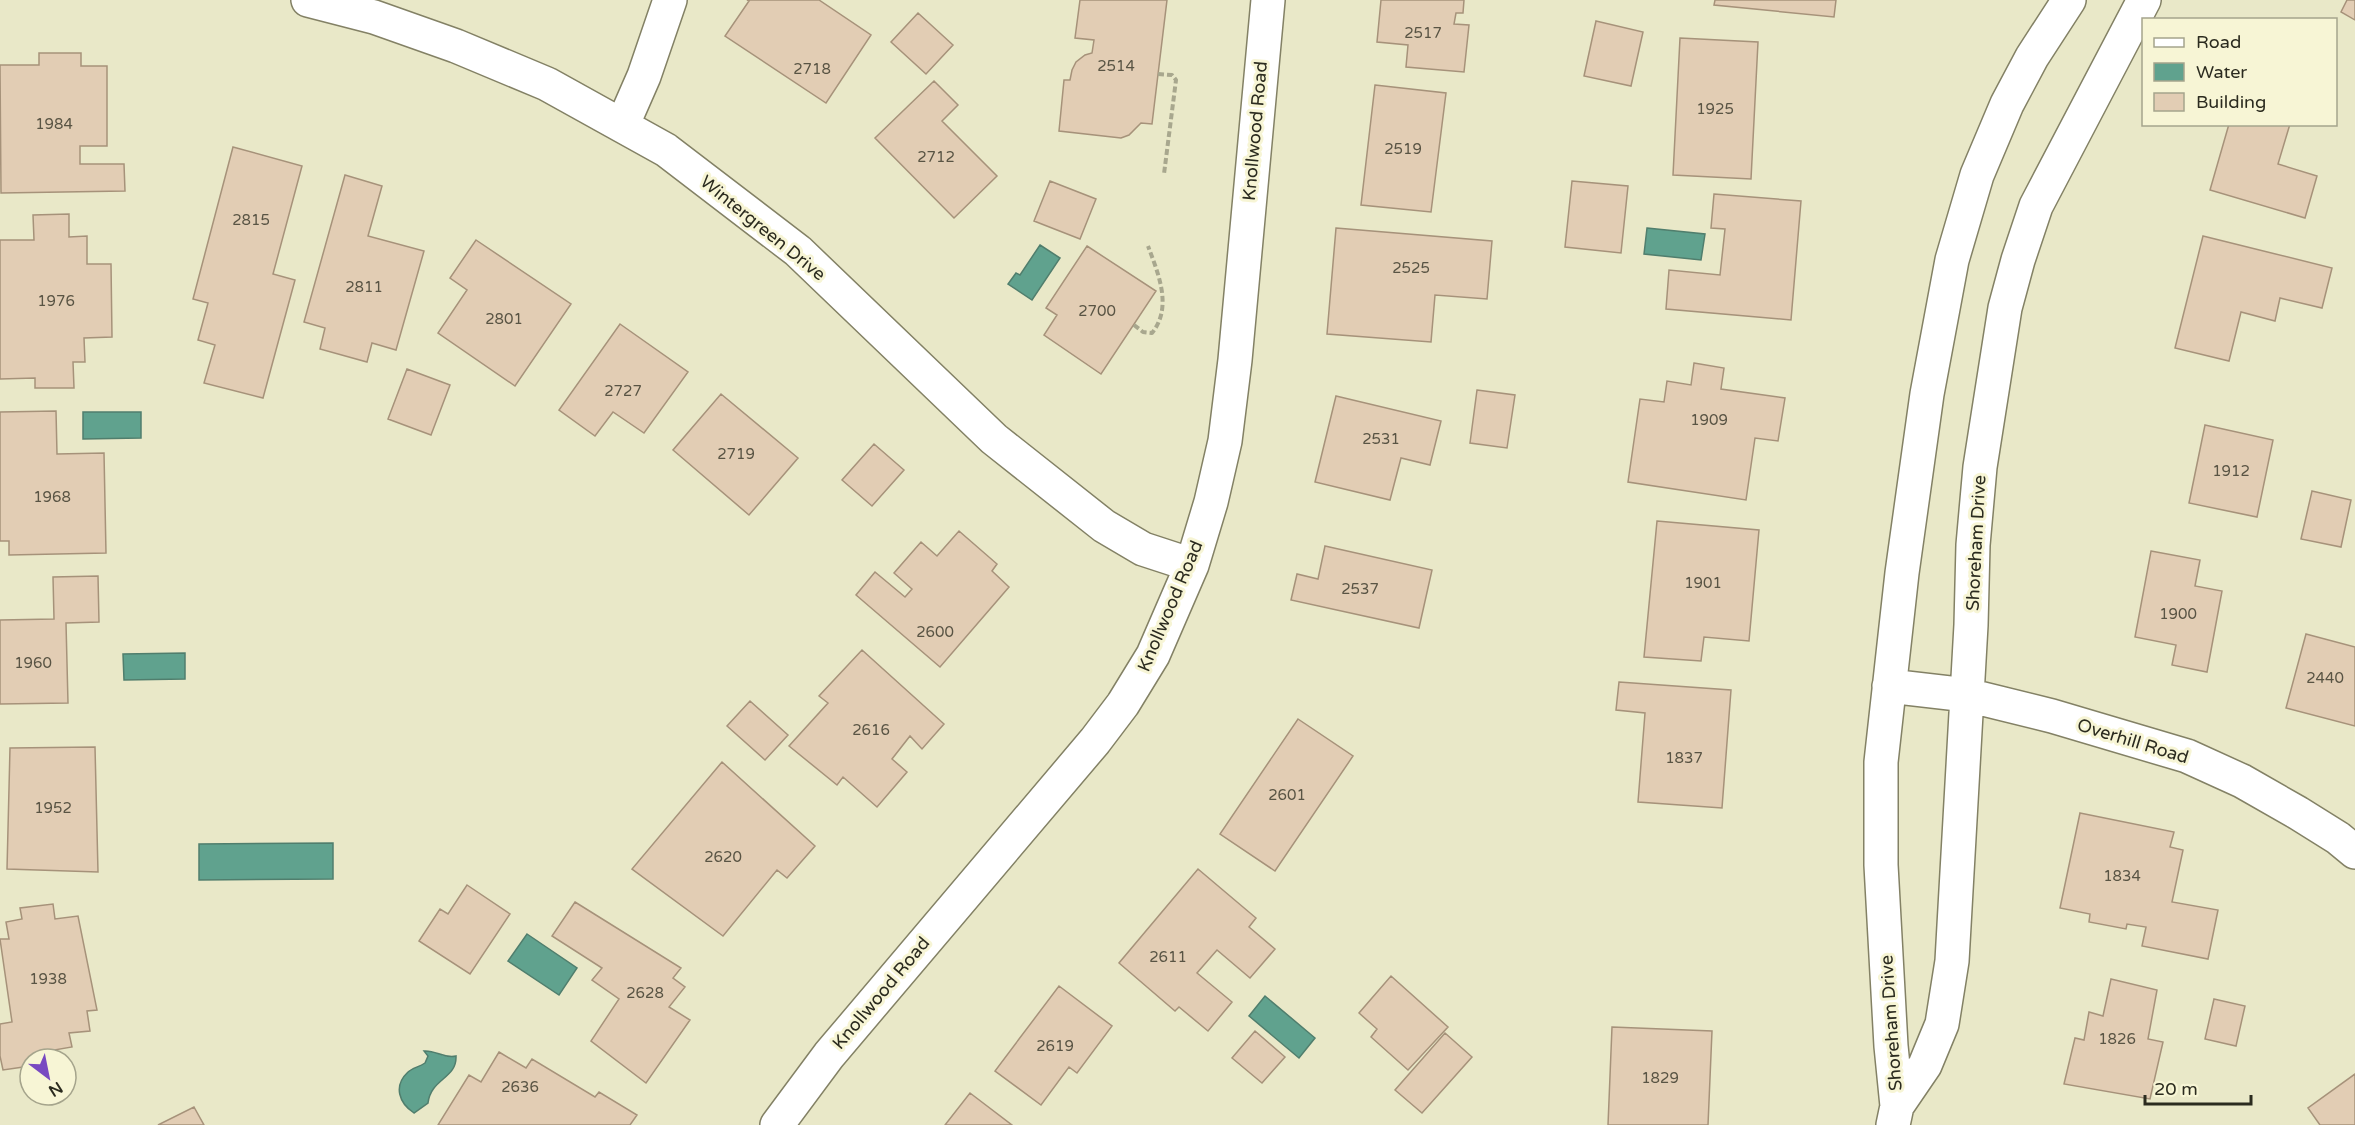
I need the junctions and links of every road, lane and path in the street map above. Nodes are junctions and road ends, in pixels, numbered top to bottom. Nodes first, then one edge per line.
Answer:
1 (308, 0) edge
2 (670, 0) edge
3 (1268, 0) edge
4 (2069, 0) edge
5 (2144, 0) edge
6 (1158, 74) dead end
7 (623, 124) junction
8 (1164, 174) dead end
9 (1148, 246) dead end
10 (1134, 325) dead end
11 (1192, 565) junction
12 (1889, 686) junction
13 (1967, 695) junction
14 (2355, 852) edge
15 (1895, 1115) edge
16 (777, 1125) edge

1 - 7 street, Wintergreen Drive
2 - 7 street
3 - 11 street, Knollwood Road
4 - 12 street, Shoreham Drive
5 - 13 street, Shoreham Drive
6 - 8 path
7 - 11 street, Wintergreen Drive
9 - 10 path
11 - 16 street, Knollwood Road
12 - 13 street, Overhill Road
12 - 15 street, Shoreham Drive
13 - 14 street, Overhill Road
13 - 15 street, Shoreham Drive

